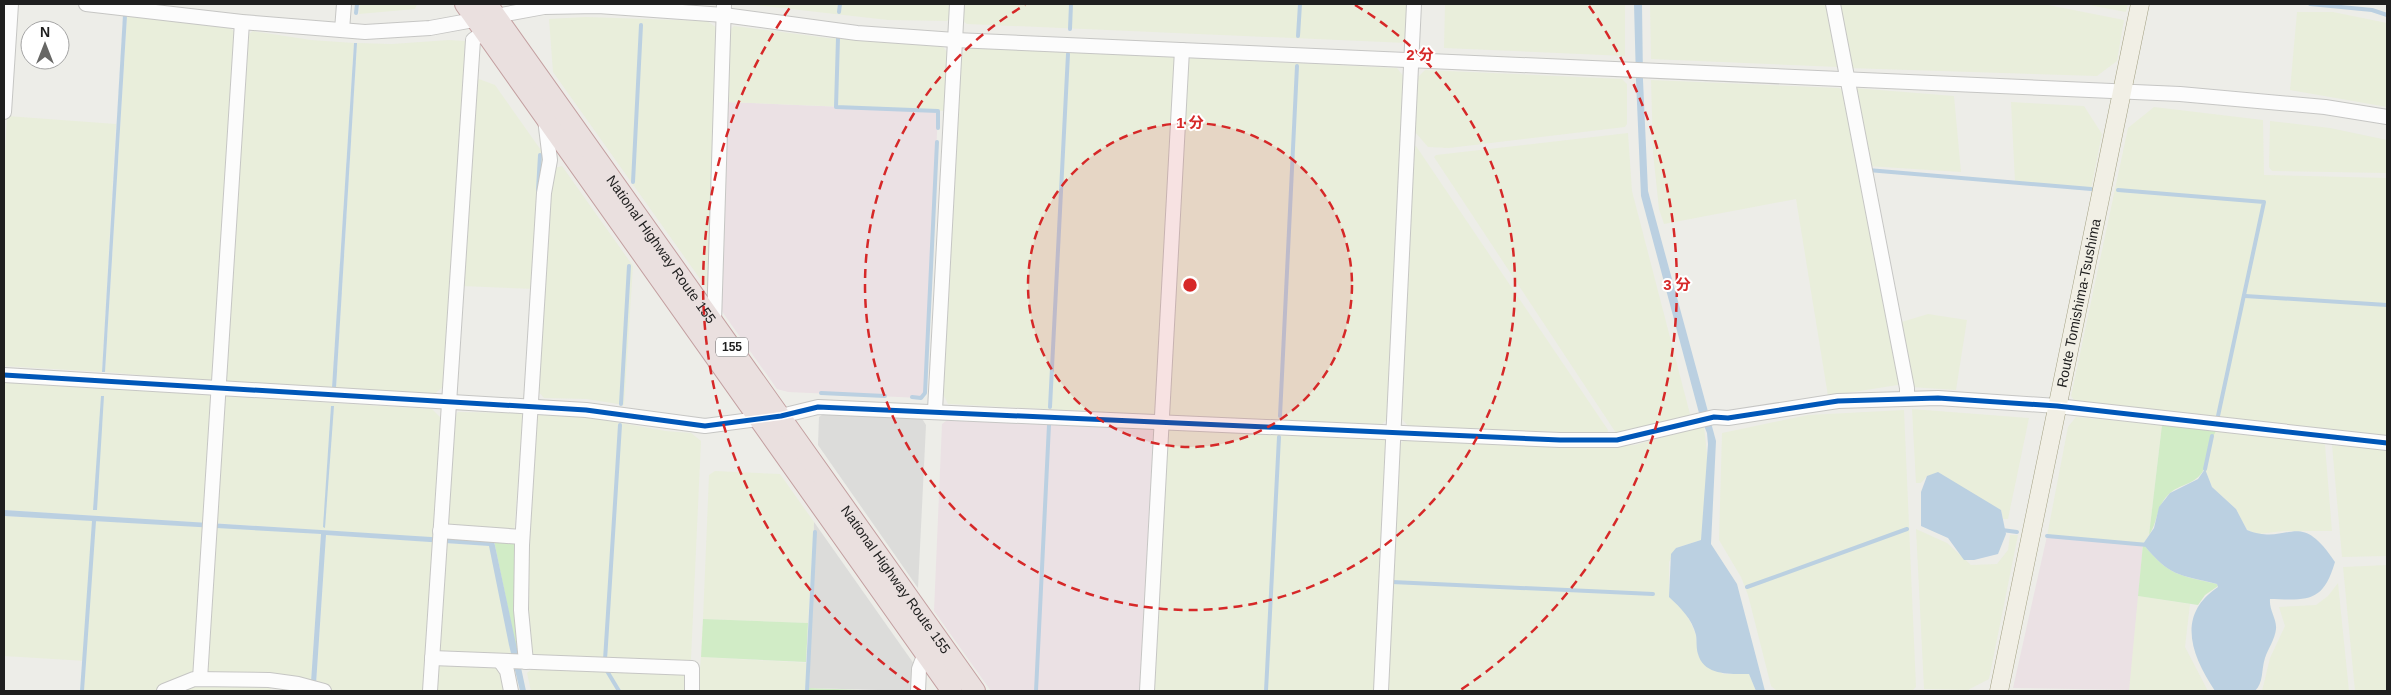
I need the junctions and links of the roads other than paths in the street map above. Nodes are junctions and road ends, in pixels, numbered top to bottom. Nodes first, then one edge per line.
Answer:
1 (11, 4) edge
2 (86, 4) edge
3 (344, 4) edge
4 (957, 4) edge
5 (1414, 4) edge
6 (1833, 4) edge
7 (2140, 4) edge
8 (724, 9) edge
9 (481, 14) edge
10 (242, 22) junction
11 (342, 30) junction
12 (955, 40) junction
13 (1182, 50) junction
14 (1412, 59) junction
15 (1847, 81) junction
16 (2123, 92) junction
17 (4, 112) edge
18 (544, 114) junction
19 (2387, 117) edge
20 (714, 322) junction
21 (4, 375) edge
22 (218, 388) junction
23 (1907, 398) junction
24 (448, 403) junction
25 (2057, 406) junction
26 (531, 407) junction
27 (936, 410) junction
28 (782, 416) junction
29 (758, 419) junction
30 (1162, 421) junction
31 (1394, 431) junction
32 (2387, 444) edge
33 (440, 537) junction
34 (522, 537) junction
35 (924, 653) junction
36 (432, 658) junction
37 (514, 662) junction
38 (200, 679) junction
39 (164, 691) edge
40 (324, 691) edge
41 (430, 691) edge
42 (511, 691) edge
43 (692, 691) edge
44 (918, 691) edge
45 (952, 691) edge
46 (975, 691) edge
47 (1147, 691) edge
48 (1381, 691) edge
49 (1999, 691) edge

1 - 17 street
2 - 10 street
3 - 11 street
4 - 12 street
5 - 14 street
6 - 15 street
7 - 16 main road, Route Tomishima-Tsushima
8 - 9 street
8 - 12 street
8 - 20 street
9 - 11 street
9 - 18 highway, National Highway Route 155 / 155
9 - 20 highway, National Highway Route 155 / 155
9 - 24 street
10 - 11 street
10 - 22 street
12 - 13 street
12 - 27 street
13 - 14 street
13 - 30 street
14 - 15 street
14 - 31 street
15 - 16 street
15 - 23 street
16 - 19 street
16 - 25 main road, Route Tomishima-Tsushima
18 - 26 street
18 - 29 highway, National Highway Route 155 / 155
20 - 28 highway, National Highway Route 155 / 155
21 - 22 street
22 - 24 street
22 - 38 street
23 - 25 street
23 - 31 street
24 - 26 street
24 - 33 street
25 - 32 street
25 - 49 main road, Route Tomishima-Tsushima
26 - 29 street
26 - 34 street
27 - 28 street
27 - 30 street
28 - 29 street
28 - 46 highway, National Highway Route 155 / 155
29 - 35 highway, National Highway Route 155 / 155
30 - 31 street
30 - 47 street
31 - 48 street
33 - 34 street
33 - 36 street
34 - 37 street
35 - 44 street
35 - 45 highway, National Highway Route 155 / 155
36 - 37 street
36 - 41 street
37 - 42 street
37 - 43 street
38 - 39 street
38 - 40 street

